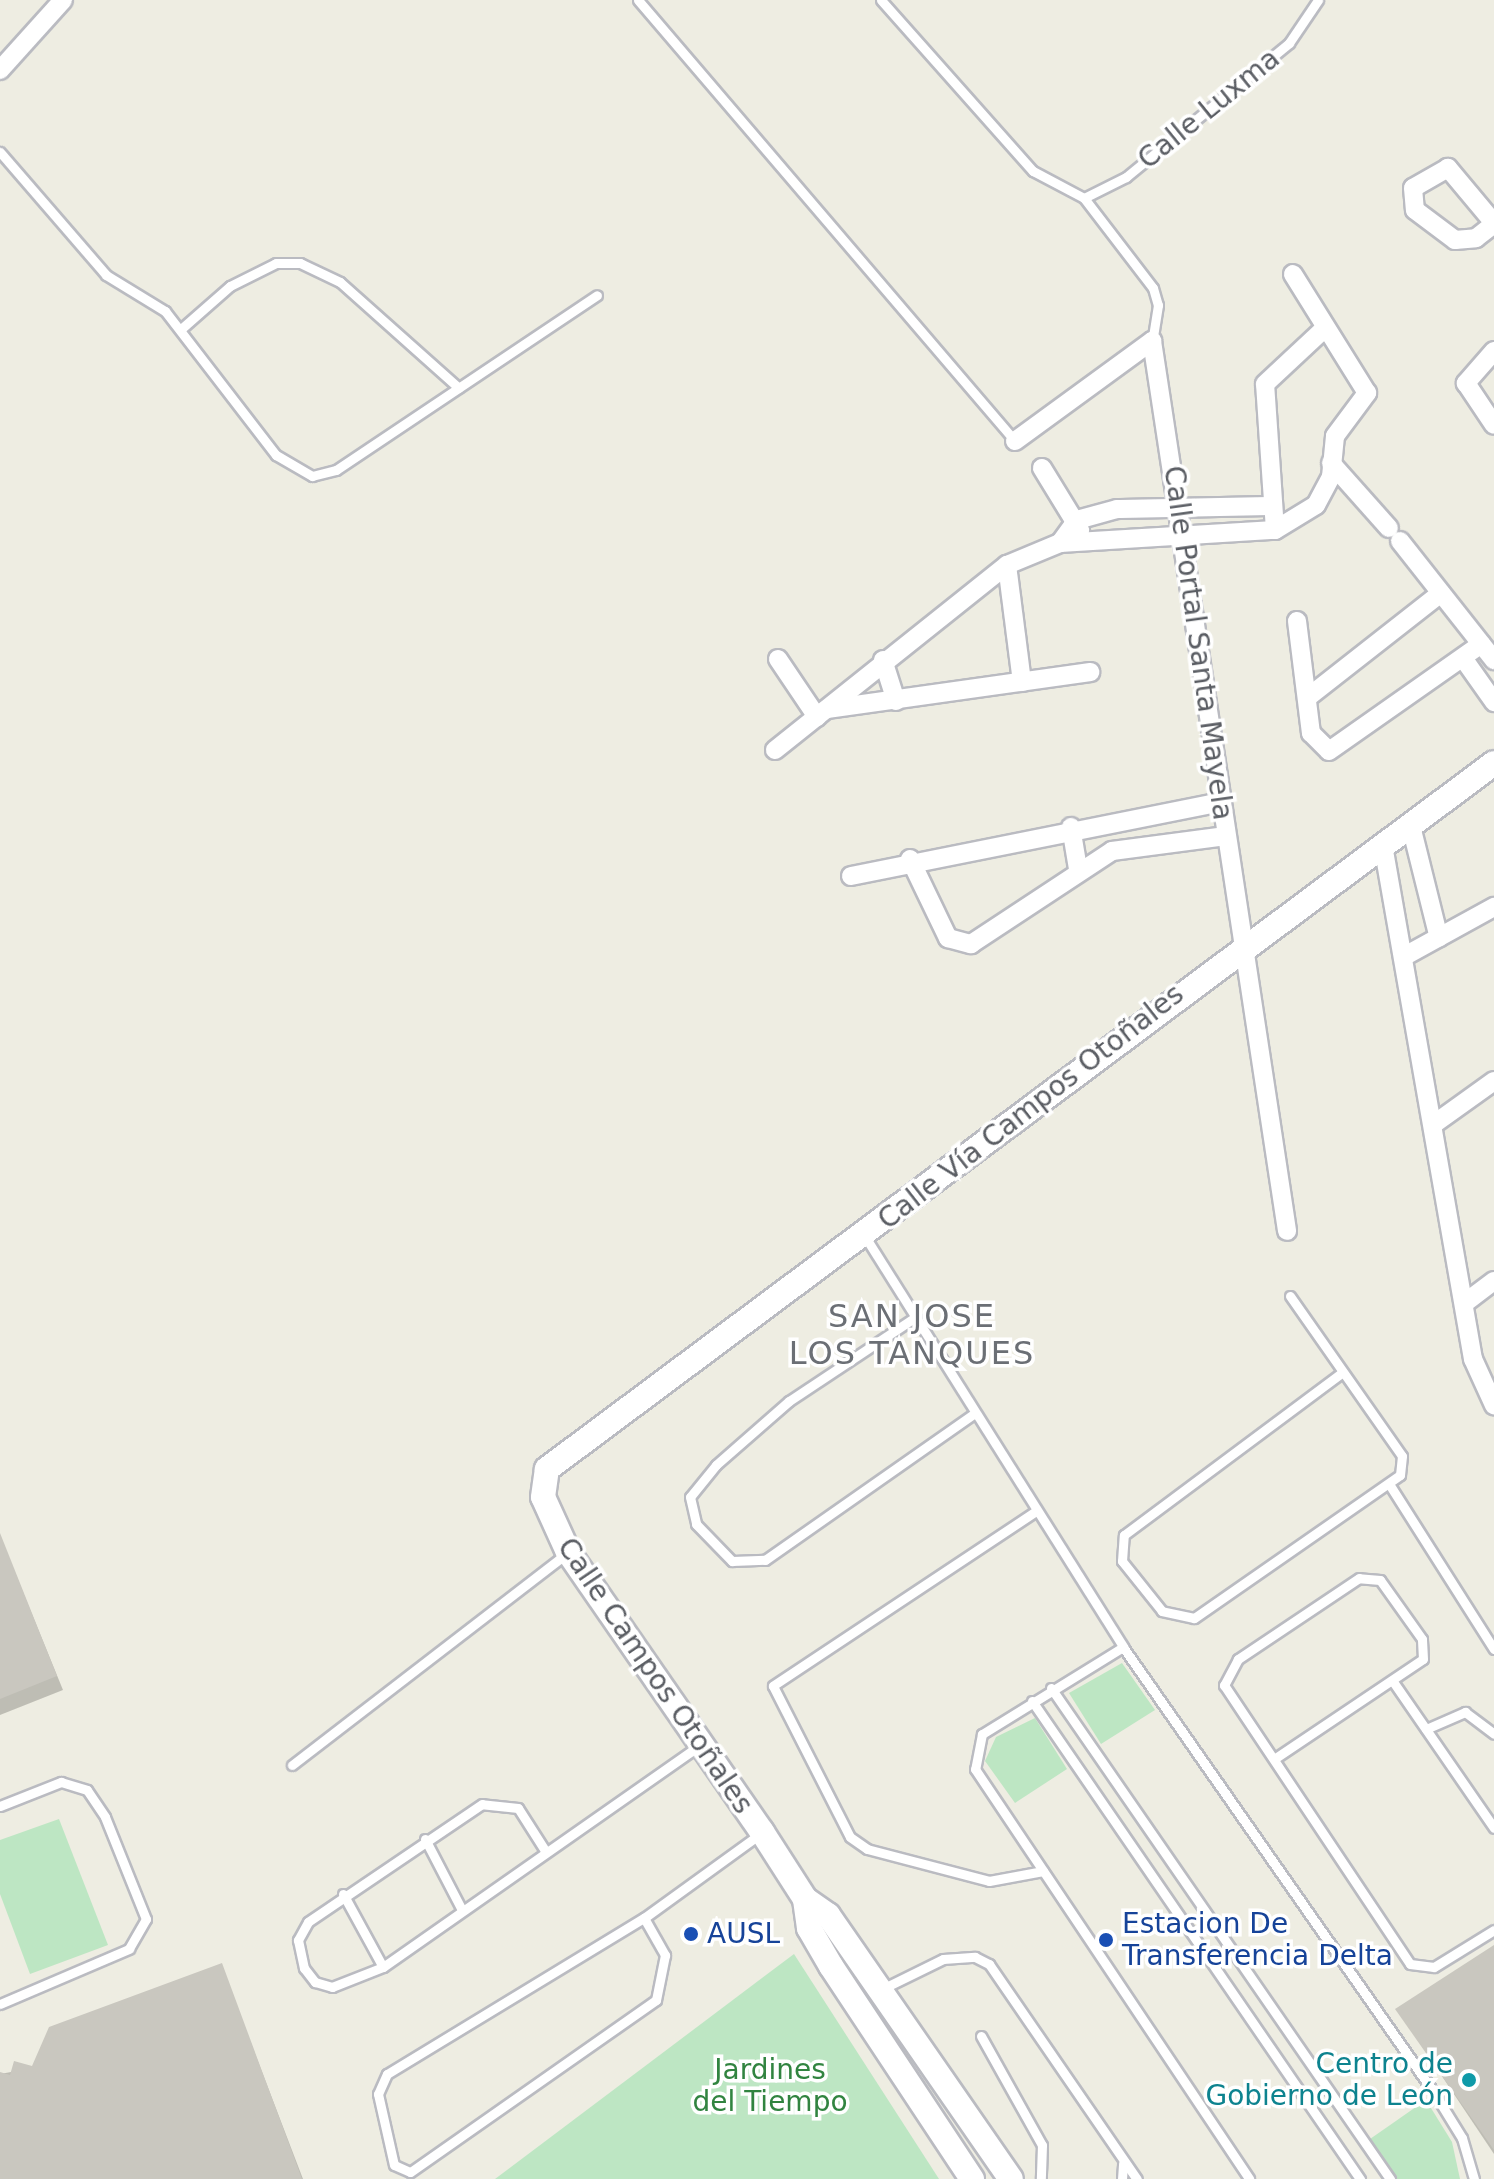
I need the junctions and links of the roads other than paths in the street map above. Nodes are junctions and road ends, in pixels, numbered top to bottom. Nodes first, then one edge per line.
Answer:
1 (63, 0) edge
2 (638, 0) edge
3 (881, 0) edge
4 (1318, 0) edge
5 (0, 70) edge
6 (0, 152) edge
7 (1084, 198) junction
8 (1494, 223) edge
9 (1293, 274) dead end
10 (597, 295) dead end
11 (1325, 328) junction
12 (181, 329) junction
13 (1152, 341) junction
14 (1494, 351) edge
15 (459, 388) junction
16 (1494, 425) edge
17 (1015, 441) joint
18 (1331, 463) junction
19 (1042, 468) dead end
20 (1273, 506) junction
21 (1180, 510) junction
22 (1077, 520) junction
23 (1275, 530) junction
24 (1183, 538) junction
25 (1060, 543) junction
26 (1086, 544) junction
27 (1007, 565) junction
28 (1441, 593) junction
29 (1297, 621) dead end
30 (1481, 644) junction
31 (1463, 658) junction
32 (778, 659) dead end
33 (883, 660) junction
34 (1494, 660) edge
35 (1090, 672) dead end
36 (1022, 682) junction
37 (1307, 698) junction
38 (896, 701) junction
39 (1494, 702) edge
40 (822, 713) junction
41 (775, 750) dead end
42 (1494, 763) edge
43 (1221, 802) junction
44 (1411, 826) junction
45 (1071, 827) junction
46 (1226, 836) junction
47 (1383, 845) junction
48 (910, 859) junction
49 (1078, 869) junction
50 (851, 876) dead end
51 (1494, 907) edge
52 (1439, 938) junction
53 (1241, 944) junction
54 (1403, 957) junction
55 (1494, 1081) edge
56 (1434, 1124) junction
57 (1287, 1231) dead end
58 (864, 1235) junction
59 (1494, 1281) edge
60 (1290, 1296) dead end
61 (1466, 1302) junction
62 (914, 1318) junction
63 (1341, 1373) junction
64 (1494, 1405) edge
65 (975, 1413) junction
66 (567, 1450) joint
67 (1391, 1487) junction
68 (1036, 1511) junction
69 (568, 1552) junction
70 (1123, 1647) junction
71 (1494, 1649) edge
72 (1394, 1683) junction
73 (1051, 1688) junction
74 (1032, 1701) junction
75 (1426, 1729) junction
76 (1494, 1734) edge
77 (701, 1744) junction
78 (1274, 1759) junction
79 (292, 1765) dead end
80 (0, 1806) edge
81 (1494, 1828) edge
82 (762, 1832) junction
83 (425, 1839) junction
84 (546, 1852) junction
85 (1043, 1871) junction
86 (343, 1894) junction
87 (805, 1899) junction
88 (462, 1910) junction
89 (644, 1918) junction
90 (1494, 1930) edge
91 (383, 1967) junction
92 (880, 1990) junction
93 (0, 2004) edge
94 (858, 2008) junction
95 (981, 2036) dead end
96 (1123, 2163) junction
97 (972, 2179) edge
98 (1011, 2179) edge
99 (1041, 2179) edge
100 (1122, 2179) edge
101 (1137, 2179) edge
102 (1249, 2179) edge
103 (1360, 2179) edge
104 (1390, 2179) edge
105 (1474, 2179) edge

1 - 5 street
2 - 17 lane
3 - 7 lane
4 - 7 lane, Calle Luxma
6 - 12 lane
7 - 13 lane
8 - 8 street
9 - 11 street
10 - 15 lane
11 - 18 street
11 - 20 street
12 - 15 lane
12 - 15 lane
13 - 17 street
13 - 21 street, Calle Portal Santa Mayela
14 - 16 street
18 - 23 street
18 - 28 street
19 - 22 street
20 - 21 street
20 - 23 street
21 - 22 street
21 - 24 street, Calle Portal Santa Mayela
22 - 25 street
22 - 26 street
23 - 24 street
24 - 26 street
24 - 43 street, Calle Portal Santa Mayela
25 - 26 street
25 - 27 street
27 - 33 street
27 - 36 street
28 - 30 street
28 - 37 street
29 - 37 street
30 - 31 street
30 - 34 street
31 - 37 street
31 - 39 street
32 - 40 street
33 - 38 street
33 - 40 street
35 - 36 street
36 - 38 street
38 - 40 street
40 - 41 street
42 - 44 street, Calle Vía Campos Otoñales
43 - 45 street
43 - 46 street, Calle Portal Santa Mayela
44 - 47 street, Calle Vía Campos Otoñales
44 - 52 street
45 - 48 street
45 - 49 street
46 - 49 street
46 - 53 street, Calle Portal Santa Mayela
47 - 53 street, Calle Vía Campos Otoñales
47 - 54 street
48 - 49 street
48 - 50 street
51 - 52 street
52 - 54 street
53 - 57 street, Calle Portal Santa Mayela
53 - 58 street, Calle Vía Campos Otoñales
54 - 56 street
55 - 56 street
56 - 61 street
58 - 62 lane
58 - 66 street, Calle Vía Campos Otoñales
59 - 61 street
60 - 63 lane
61 - 64 street
62 - 65 lane
62 - 65 lane
63 - 67 lane
63 - 67 lane
65 - 68 lane
66 - 69 street, Calle Campos Otoñales
67 - 71 lane
68 - 70 lane
68 - 85 lane
69 - 77 street, Calle Campos Otoñales
69 - 79 lane
70 - 73 lane
70 - 105 lane
72 - 75 lane
72 - 78 lane
72 - 78 lane
73 - 74 lane
73 - 104 lane
74 - 85 lane
74 - 103 lane
75 - 76 lane
75 - 81 lane
77 - 82 street, Calle Campos Otoñales
77 - 84 lane
78 - 90 lane
80 - 93 lane
82 - 87 street, Calle Campos Otoñales
82 - 89 lane
83 - 84 lane
83 - 86 lane
83 - 88 lane
84 - 88 lane
85 - 102 lane
86 - 91 lane
86 - 91 lane
87 - 92 street, Calle Campos Otoñales
87 - 94 street, Calle Campos Otoñales
88 - 91 lane
89 - 89 lane
92 - 94 lane
92 - 96 lane
92 - 98 street, Calle Campos Otoñales
94 - 97 street, Calle Campos Otoñales
95 - 99 lane
96 - 100 lane
96 - 101 lane

